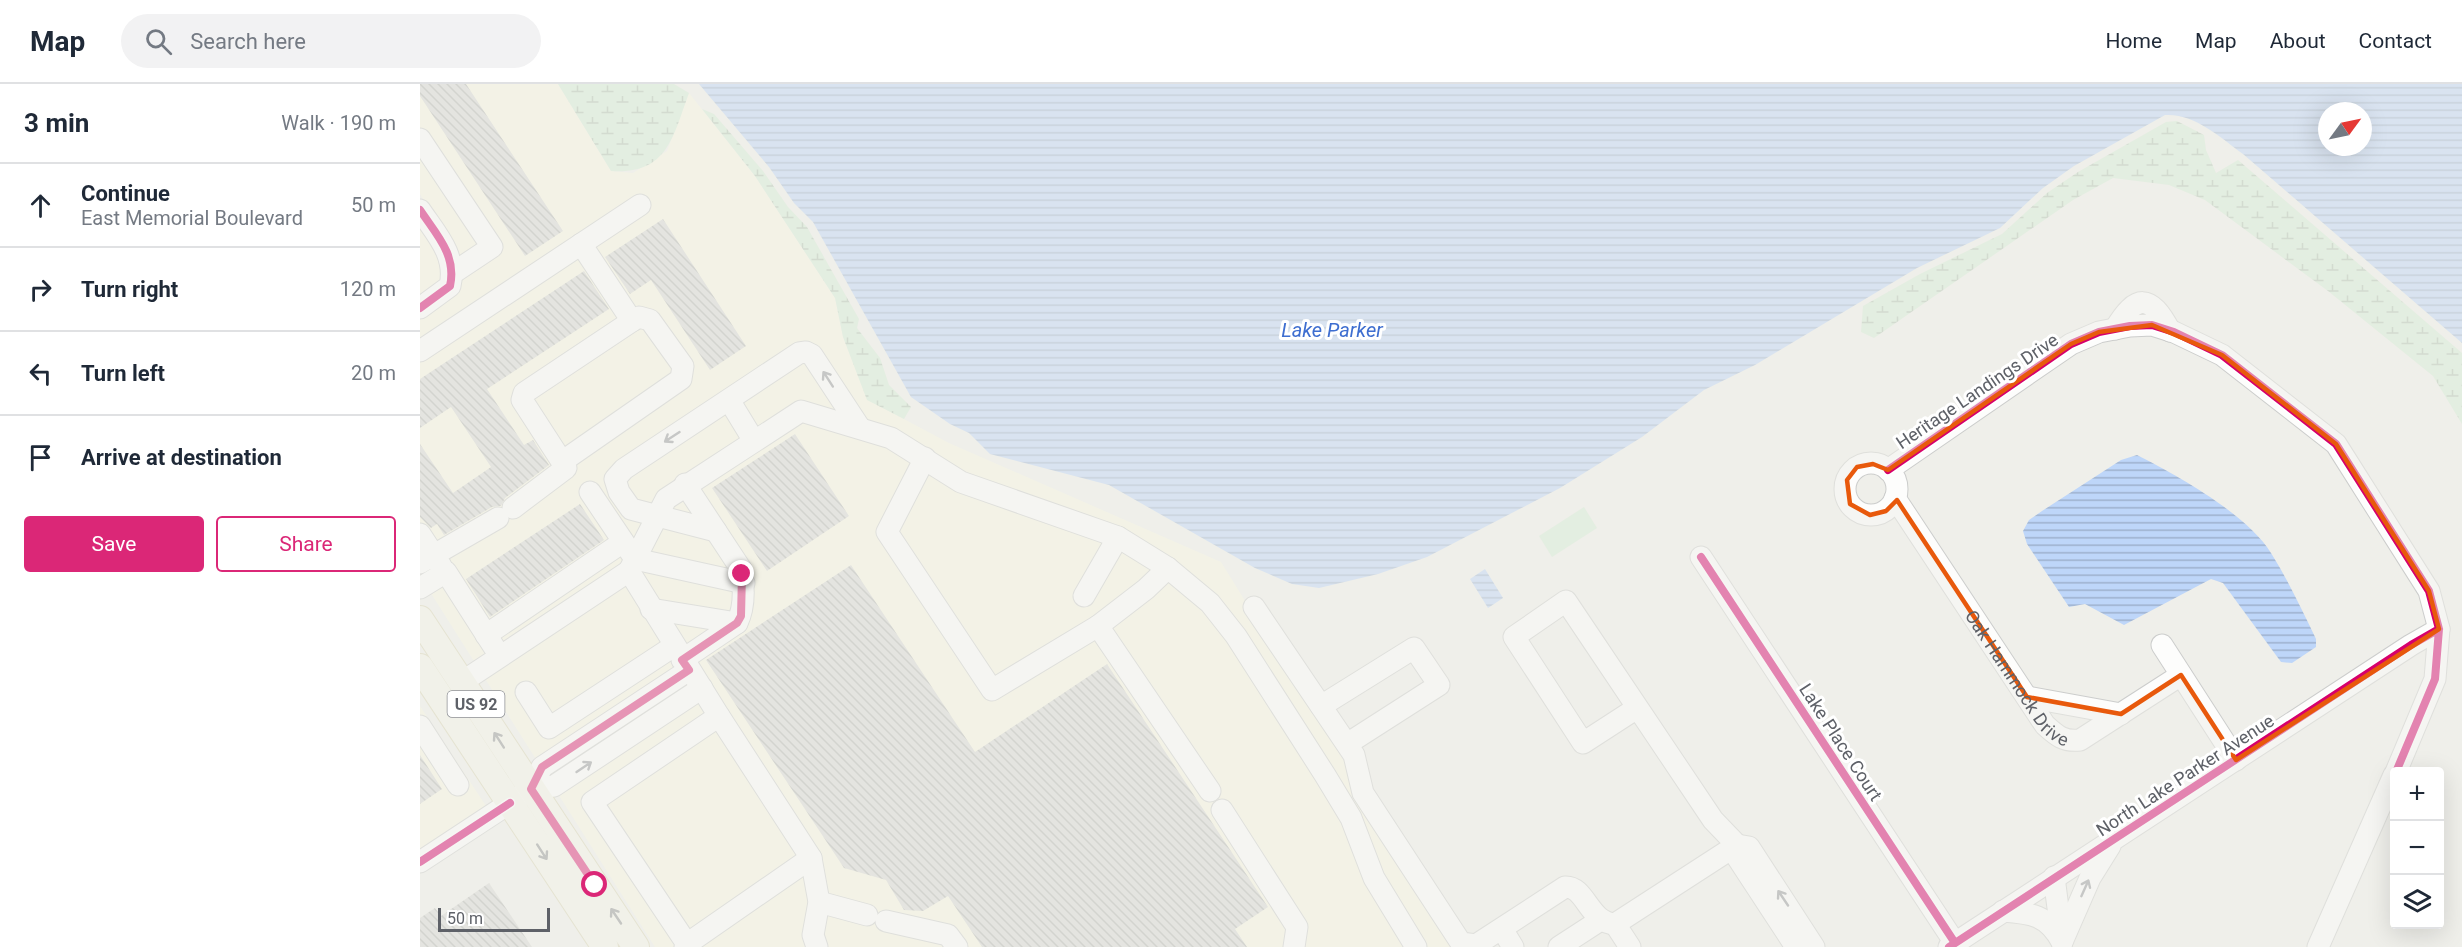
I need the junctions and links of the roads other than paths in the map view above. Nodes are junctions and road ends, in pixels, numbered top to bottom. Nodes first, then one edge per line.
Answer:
1 (420, 139) edge
2 (640, 205) dead end
3 (420, 210) edge
4 (581, 244) junction
5 (453, 275) junction
6 (420, 308) edge
7 (632, 321) junction
8 (420, 351) edge
9 (729, 400) junction
10 (860, 428) junction
11 (754, 441) junction
12 (925, 458) junction
13 (562, 461) junction
14 (1888, 470) junction
15 (685, 484) junction
16 (590, 492) dead end
17 (1896, 498) junction
18 (657, 514) junction
19 (716, 531) junction
20 (420, 534) edge
21 (1118, 537) junction
22 (1701, 557) dead end
23 (629, 558) junction
24 (433, 563) edge
25 (1168, 568) junction
26 (744, 583) junction
27 (420, 588) edge
28 (1084, 596) dead end
29 (1254, 607) dead end
30 (651, 609) junction
31 (420, 619) edge
32 (737, 623) junction
33 (1098, 626) junction
34 (2439, 629) junction
35 (486, 635) junction
36 (2162, 645) dead end
37 (501, 657) junction
38 (682, 659) junction
39 (420, 667) edge
40 (2181, 675) junction
41 (462, 682) junction
42 (702, 688) junction
43 (526, 692) dead end
44 (2027, 697) junction
45 (1322, 706) junction
46 (1637, 708) junction
47 (2121, 714) junction
48 (719, 716) junction
49 (453, 717) junction
50 (422, 731) edge
51 (1347, 744) junction
52 (2236, 760) junction
53 (2398, 767) edge
54 (2390, 784) edge
55 (458, 785) dead end
56 (531, 789) junction
57 (1210, 791) dead end
58 (510, 803) junction
59 (1222, 810) dead end
60 (2116, 838) junction
61 (1737, 845) junction
62 (811, 858) junction
63 (420, 862) edge
64 (2054, 877) junction
65 (819, 902) junction
66 (2003, 911) junction
67 (1607, 922) junction
68 (1502, 929) junction
69 (2062, 944) edge
70 (1952, 945) edge
71 (686, 946) edge
72 (605, 947) edge
73 (636, 947) edge
74 (817, 947) edge
75 (957, 947) edge
76 (1294, 947) edge
77 (1416, 947) edge
78 (1513, 947) edge
79 (1558, 947) edge
80 (1630, 947) edge
81 (1796, 947) edge
82 (1814, 947) edge
83 (2318, 947) edge

1 - 5 street
2 - 4 street
3 - 5 street
4 - 7 street
4 - 8 street
5 - 6 street
7 - 13 street
7 - 13 street
10 -> 9 street
9 - 11 street
9 -> 18 street
10 - 11 street
10 - 12 street
11 - 15 street
12 - 21 street
12 - 33 street
13 - 24 street
14 - 17 street
14 - 17 street
14 - 34 street, Heritage Landings Drive
15 - 18 street
15 - 19 street
16 - 23 street
17 - 44 street, Oak Hammock Drive
18 - 19 street
18 - 23 street
19 - 26 street
20 - 24 street
21 - 25 street
21 - 28 street
22 - 70 street, Lake Place Court
23 - 26 street
23 - 30 street
23 - 35 street
23 - 37 street
24 - 27 street
24 - 35 street
25 - 33 street
25 - 77 street
26 - 32 street
29 - 45 street
30 - 32 street
30 - 38 street
31 - 41 main road, US 92
32 - 38 street
33 - 57 street
34 - 52 street, North Lake Parker Avenue
34 - 53 street, Heritage Landings Drive
35 - 37 street
36 - 40 street
37 - 41 street
38 - 42 street
38 - 43 street
38 - 56 street
39 - 49 main road, US 92
40 - 47 street, Oak Hammock Drive
40 - 52 street
56 -> 41 main road, US 92
42 - 48 street
56 -> 42 street
44 - 47 street
44 - 47 street, Oak Hammock Drive
45 - 51 street
45 - 51 street
46 - 46 street
46 - 61 street
48 - 62 street
48 - 71 street
49 - 50 street
49 - 58 main road, US 92
50 - 55 street
51 - 68 street
52 - 60 street, North Lake Parker Avenue
54 - 83 street, Heritage Landings Drive
56 - 58 street
73 -> 56 main road, US 92
58 - 63 street
58 -> 72 main road, US 92
59 - 76 street
60 - 64 street, North Lake Parker Avenue
69 -> 60 street
61 - 67 street
61 - 81 street
82 -> 61 street
62 - 65 street
62 - 71 street
64 - 66 street, North Lake Parker Avenue
64 - 69 street
65 - 74 street
65 - 75 street
66 - 69 street
66 - 70 street, North Lake Parker Avenue
67 - 68 street
67 - 79 street
67 - 80 street
68 - 78 street

